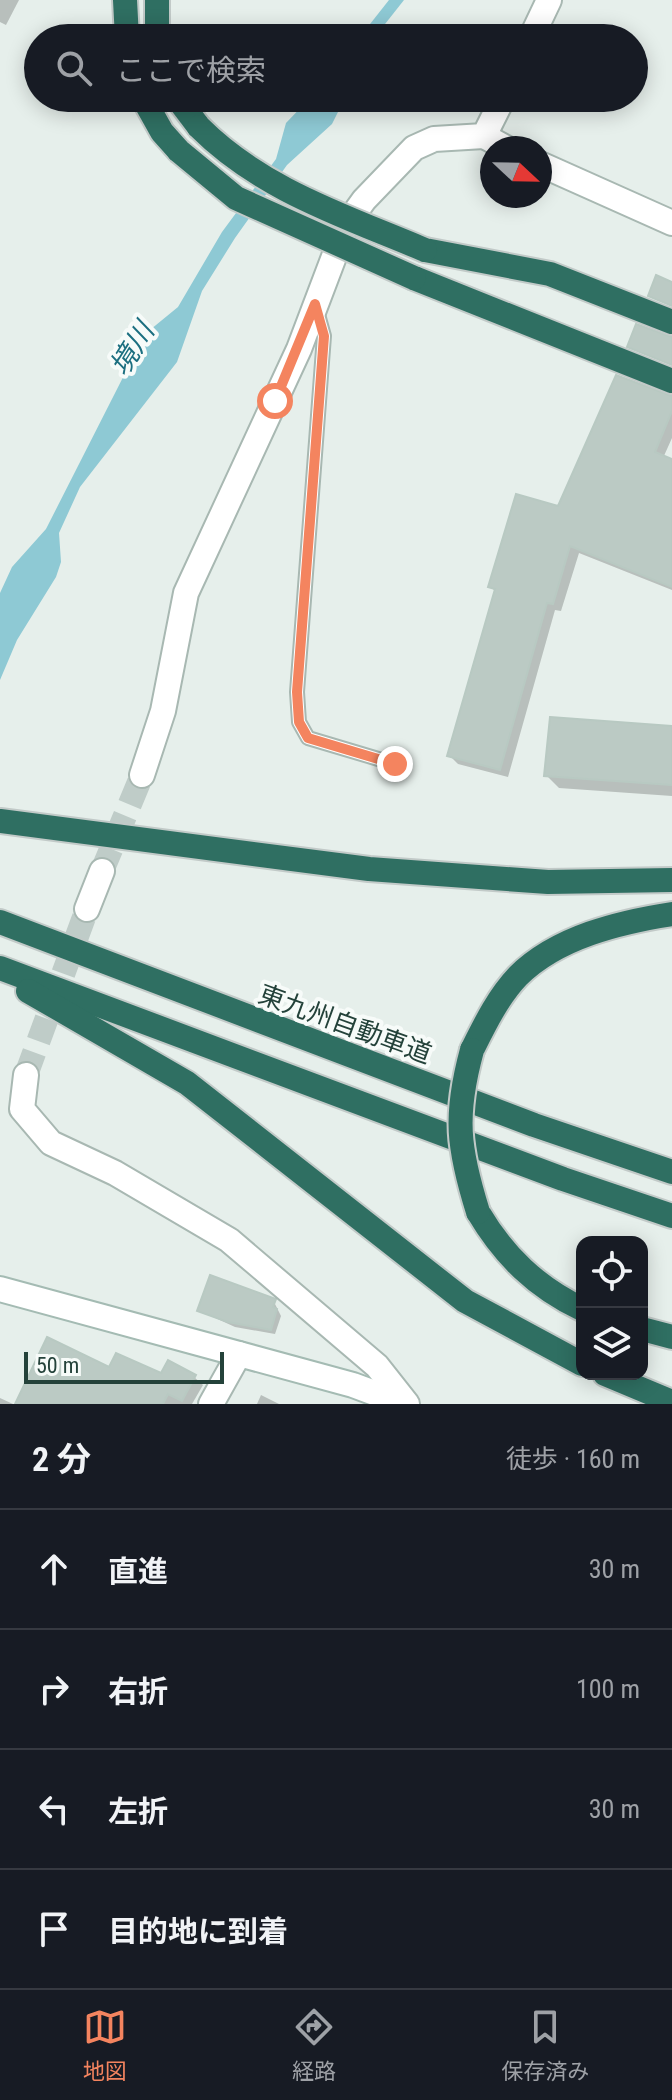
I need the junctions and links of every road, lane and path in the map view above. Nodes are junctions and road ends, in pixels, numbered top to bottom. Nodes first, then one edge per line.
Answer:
1 (125, 0) edge
2 (157, 0) edge
3 (549, 0) edge
4 (126, 24) edge
5 (157, 24) edge
6 (538, 24) edge
7 (151, 112) edge
8 (188, 112) edge
9 (496, 112) edge
10 (480, 136) edge
11 (484, 136) edge
12 (552, 169) edge
13 (672, 223) edge
14 (315, 304) junction
15 (672, 322) edge
16 (672, 381) edge
17 (395, 764) dead end
18 (142, 775) tunnel mouth
19 (5, 822) edge
20 (102, 871) tunnel mouth
21 (672, 880) edge
22 (87, 909) tunnel mouth
23 (672, 914) edge
24 (0, 922) edge
25 (0, 968) edge
26 (0, 975) edge
27 (26, 1075) tunnel mouth
28 (672, 1172) edge
29 (672, 1216) edge
30 (0, 1289) edge
31 (580, 1308) edge
32 (648, 1331) edge
33 (672, 1337) edge
34 (239, 1354) junction
35 (576, 1361) edge
36 (619, 1380) edge
37 (672, 1402) edge
38 (211, 1404) edge
39 (406, 1404) edge

1 - 4 highway
2 - 5 highway
3 - 6 street
7 - 16 highway, bridge
8 - 15 highway, bridge
9 - 11 street
10 - 14 street
12 - 13 street
14 - 17 lane
14 - 18 street
19 - 21 highway
20 - 22 street
23 - 31 highway, bridge
24 - 28 highway, 東九州自動車道
25 - 29 highway
26 - 35 highway
27 - 39 street
30 - 34 street
32 - 33 highway
34 - 38 street
34 - 39 street
36 - 37 highway

